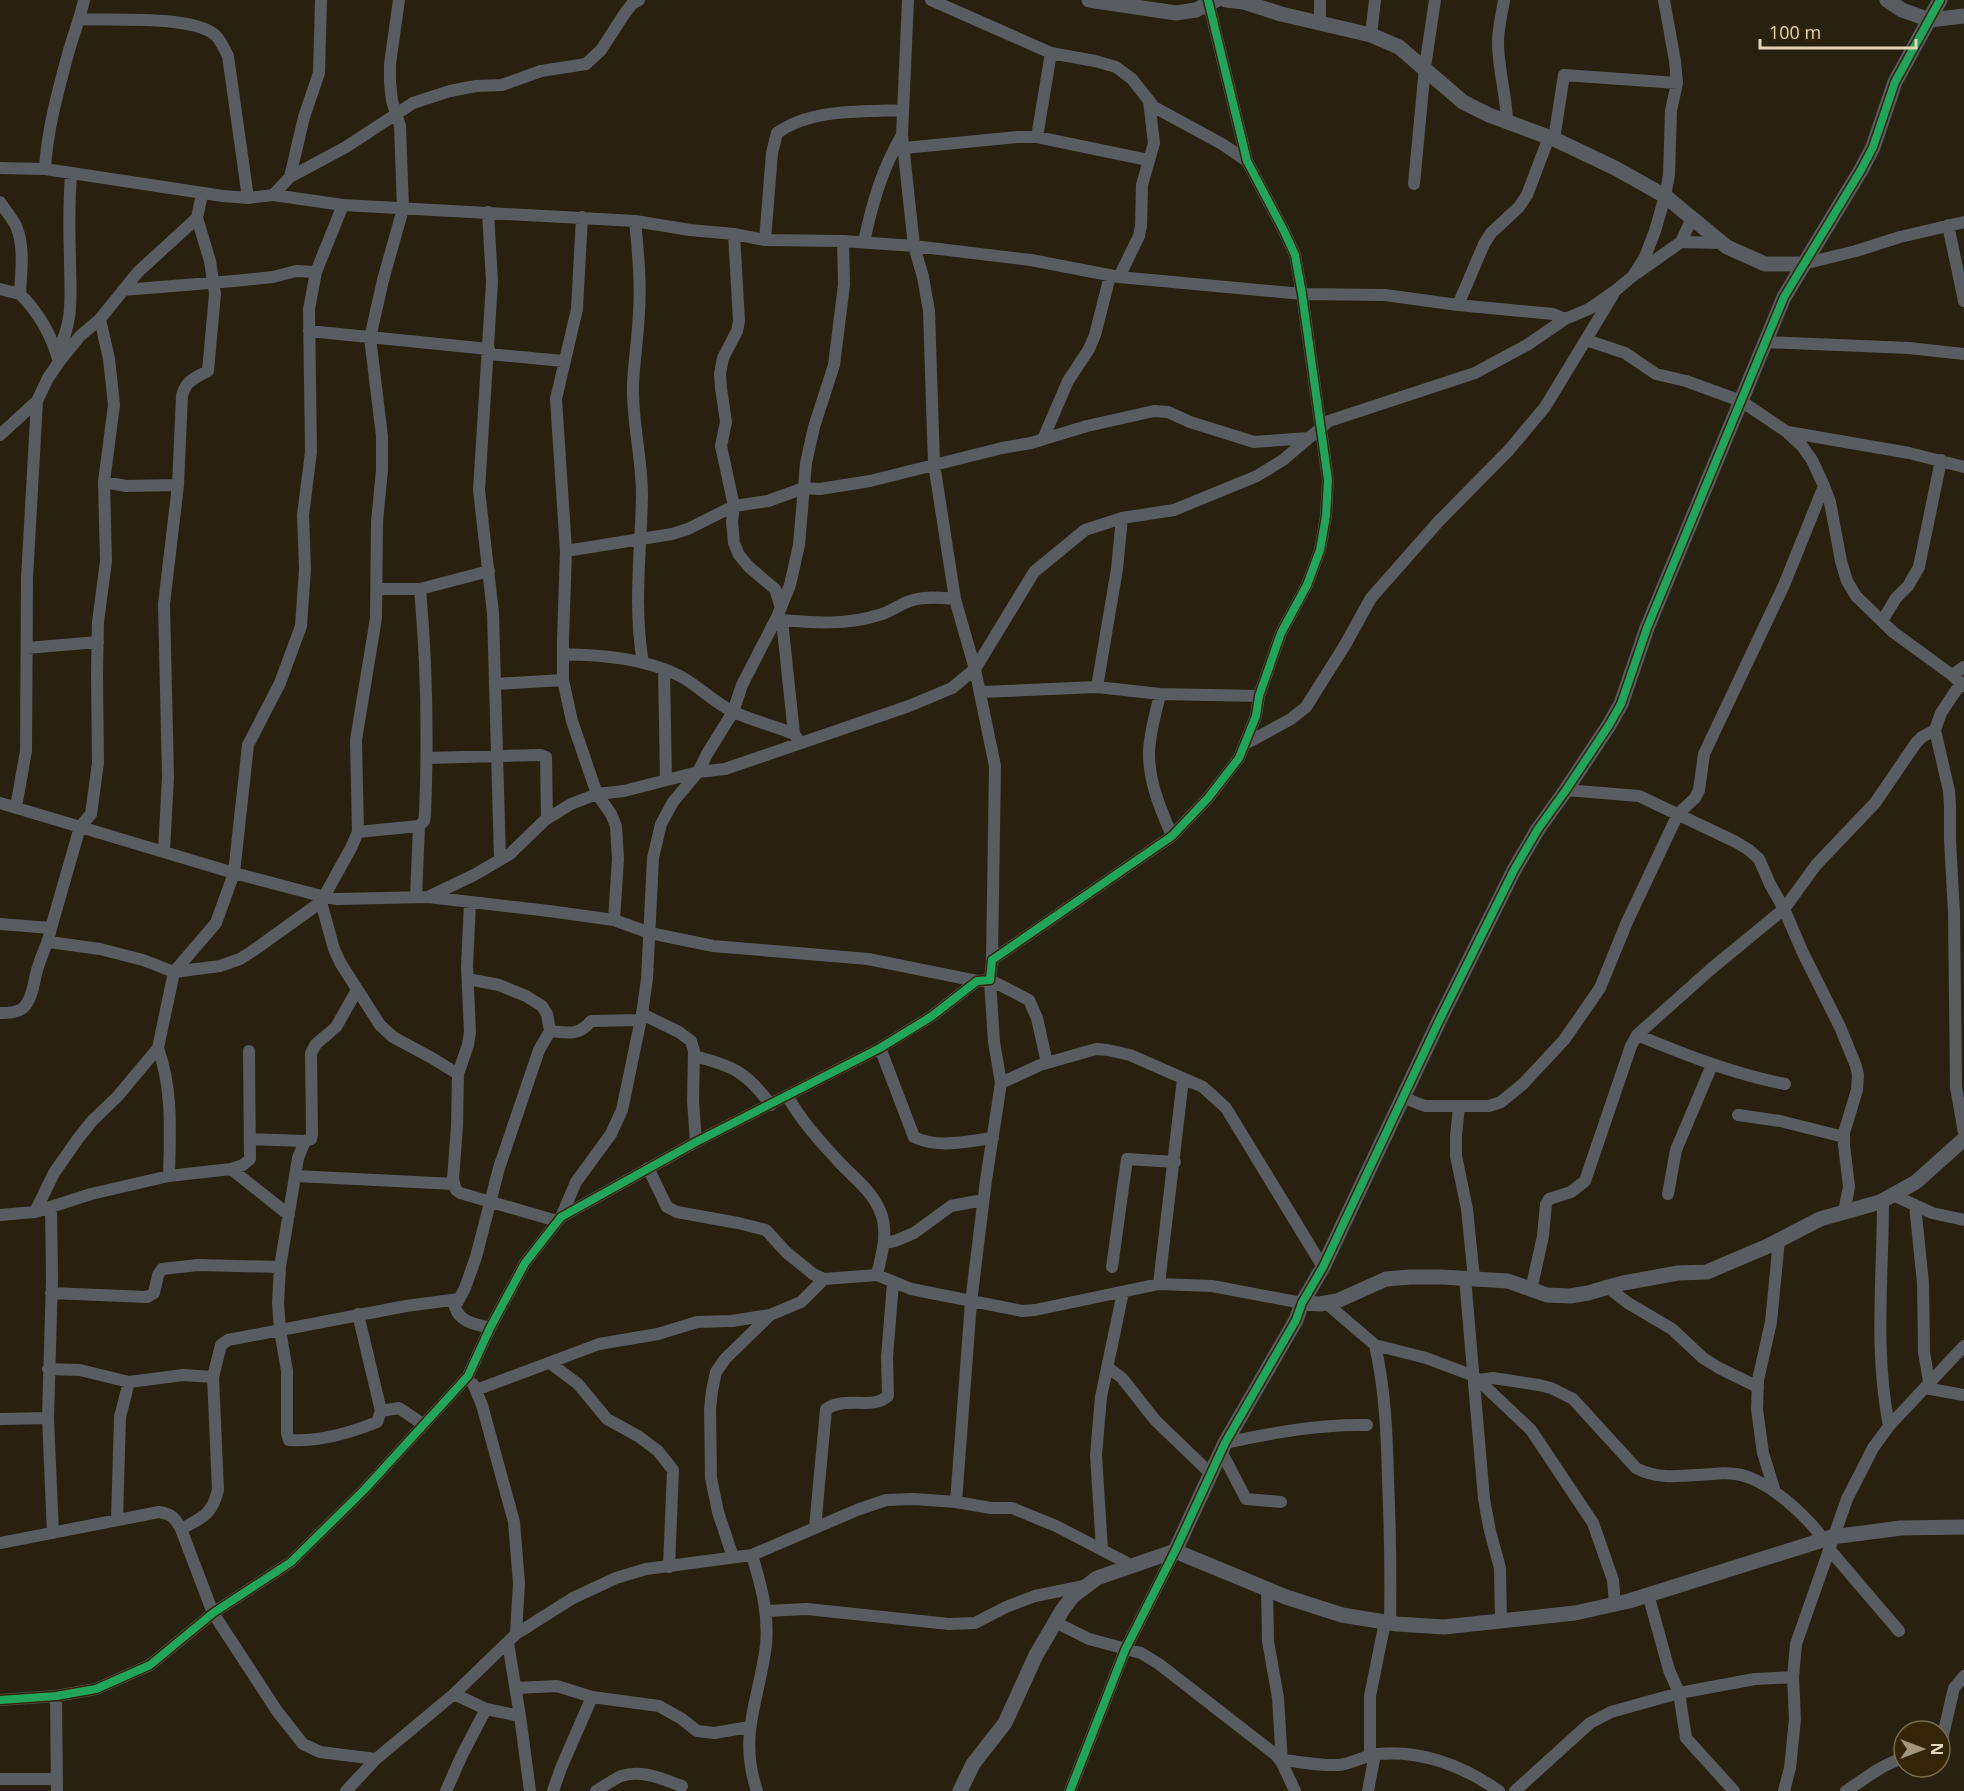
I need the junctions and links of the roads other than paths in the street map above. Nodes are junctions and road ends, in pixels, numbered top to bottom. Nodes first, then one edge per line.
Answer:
1 (84, 0) edge
2 (321, 0) edge
3 (399, 0) edge
4 (639, 0) edge
5 (908, 0) edge
6 (931, 0) edge
7 (1089, 0) edge
8 (1226, 0) edge
9 (1320, 0) edge
10 (1375, 0) edge
11 (1435, 0) edge
12 (1504, 0) edge
13 (1664, 0) edge
14 (1887, 0) edge
15 (1940, 0) edge
16 (1211, 1) edge
17 (1964, 16) edge
18 (80, 19) junction
19 (1930, 20) junction
20 (1320, 22) junction
21 (1371, 35) junction
22 (1051, 53) junction
23 (1425, 67) junction
24 (1677, 83) junction
25 (1149, 101) junction
26 (903, 110) junction
27 (397, 113) junction
28 (1507, 121) junction
29 (902, 135) junction
30 (1037, 137) junction
31 (1551, 138) junction
32 (904, 148) junction
33 (1148, 160) junction
34 (1247, 161) junction
35 (0, 168) edge
36 (45, 169) junction
37 (71, 174) junction
38 (290, 177) junction
39 (1414, 184) dead end
40 (202, 194) junction
41 (273, 195) junction
42 (1665, 196) junction
43 (248, 198) junction
44 (0, 202) edge
45 (343, 205) junction
46 (403, 209) junction
47 (488, 212) junction
48 (582, 217) junction
49 (197, 218) junction
50 (1692, 219) junction
51 (635, 221) junction
52 (1964, 222) edge
53 (1948, 225) junction
54 (734, 234) junction
55 (765, 240) junction
56 (843, 241) junction
57 (864, 242) junction
58 (1681, 242) junction
59 (1723, 243) junction
60 (914, 246) junction
61 (1803, 264) junction
62 (316, 272) junction
63 (1114, 276) junction
64 (1634, 276) junction
65 (214, 282) junction
66 (0, 289) edge
67 (123, 290) junction
68 (1615, 291) junction
69 (20, 294) junction
70 (1302, 294) junction
71 (1964, 301) edge
72 (1458, 305) junction
73 (100, 319) junction
74 (1564, 319) junction
75 (309, 331) junction
76 (370, 338) junction
77 (1586, 340) junction
78 (1764, 342) junction
79 (489, 352) junction
80 (1964, 354) edge
81 (58, 358) junction
82 (563, 361) junction
83 (37, 401) junction
84 (1741, 401) junction
85 (1320, 430) junction
86 (1787, 432) junction
87 (0, 435) edge
88 (1308, 438) junction
89 (1042, 439) junction
90 (1941, 460) junction
91 (934, 464) junction
92 (1964, 467) edge
93 (104, 482) junction
94 (178, 485) junction
95 (1824, 486) junction
96 (804, 488) junction
97 (734, 506) junction
98 (1122, 518) junction
99 (641, 540) junction
100 (566, 551) junction
101 (489, 571) junction
102 (377, 589) junction
103 (420, 589) junction
104 (955, 599) junction
105 (780, 615) junction
106 (1881, 621) junction
107 (98, 642) junction
108 (27, 648) junction
109 (563, 654) junction
110 (643, 663) junction
111 (1964, 667) edge
112 (664, 669) junction
113 (975, 669) junction
114 (563, 680) junction
115 (1959, 681) edge
116 (495, 684) junction
117 (1097, 687) junction
118 (981, 692) junction
119 (1160, 694) junction
120 (1259, 696) junction
121 (733, 712) junction
122 (1256, 716) junction
123 (1273, 729) junction
124 (1935, 730) junction
125 (797, 738) junction
126 (1245, 744) junction
127 (497, 757) junction
128 (426, 758) junction
129 (698, 772) junction
130 (666, 780) junction
131 (1566, 790) junction
132 (597, 794) junction
133 (0, 802) edge
134 (16, 807) junction
135 (1964, 813) edge
136 (1678, 814) junction
137 (1950, 814) junction
138 (547, 819) junction
139 (419, 826) junction
140 (80, 827) junction
141 (358, 831) junction
142 (1172, 836) junction
143 (164, 851) junction
144 (500, 859) junction
145 (234, 873) junction
146 (422, 897) junction
147 (323, 899) junction
148 (470, 903) junction
149 (1784, 909) junction
150 (614, 920) junction
151 (0, 924) edge
152 (51, 928) junction
153 (650, 933) junction
154 (49, 942) junction
155 (992, 960) junction
156 (174, 972) junction
157 (468, 979) junction
158 (990, 980) junction
159 (976, 981) junction
160 (357, 990) junction
161 (0, 1013) edge
162 (641, 1017) junction
163 (550, 1031) junction
164 (1637, 1035) junction
165 (158, 1048) junction
166 (880, 1048) junction
167 (249, 1051) dead end
168 (694, 1056) junction
169 (1047, 1063) junction
170 (1712, 1065) junction
171 (458, 1074) junction
172 (1184, 1079) junction
173 (1001, 1083) junction
174 (1785, 1084) dead end
175 (788, 1097) junction
176 (1404, 1098) junction
177 (771, 1105) junction
178 (1459, 1107) junction
179 (1738, 1115) dead end
180 (1964, 1133) edge
181 (1844, 1137) junction
182 (993, 1138) junction
183 (250, 1139) junction
184 (1964, 1139) edge
185 (305, 1141) junction
186 (696, 1142) junction
187 (1175, 1162) junction
188 (648, 1168) junction
189 (231, 1169) junction
190 (169, 1176) junction
191 (296, 1176) junction
192 (454, 1184) junction
193 (1668, 1194) dead end
194 (1888, 1198) junction
195 (983, 1200) junction
196 (489, 1201) junction
197 (1915, 1205) junction
198 (51, 1208) junction
199 (35, 1212) junction
200 (1844, 1212) junction
201 (0, 1215) edge
202 (289, 1215) junction
203 (559, 1219) junction
204 (1964, 1220) edge
205 (1779, 1240) junction
206 (884, 1243) junction
207 (280, 1267) junction
208 (1112, 1267) dead end
209 (1323, 1267) junction
210 (877, 1275) junction
211 (1469, 1278) junction
212 (824, 1279) junction
213 (893, 1283) junction
214 (1160, 1284) junction
215 (1606, 1286) junction
216 (1531, 1290) junction
217 (1123, 1292) junction
218 (51, 1293) junction
219 (459, 1299) junction
220 (971, 1302) junction
221 (1302, 1303) junction
222 (1326, 1303) junction
223 (358, 1314) junction
224 (770, 1315) junction
225 (490, 1328) junction
226 (280, 1330) junction
227 (1375, 1345) junction
228 (1964, 1346) edge
229 (550, 1363) junction
230 (1107, 1367) junction
231 (48, 1369) junction
232 (468, 1376) junction
233 (213, 1377) junction
234 (1476, 1378) junction
235 (129, 1382) junction
236 (1927, 1385) junction
237 (1758, 1387) junction
238 (476, 1390) junction
239 (1964, 1395) edge
240 (381, 1411) junction
241 (48, 1418) junction
242 (0, 1419) edge
243 (424, 1425) junction
244 (1367, 1425) dead end
245 (1889, 1426) junction
246 (1223, 1447) junction
247 (1210, 1473) junction
248 (1775, 1492) junction
249 (956, 1502) junction
250 (1281, 1502) dead end
251 (117, 1520) junction
252 (1964, 1527) edge
253 (815, 1528) junction
254 (181, 1529) junction
255 (53, 1533) junction
256 (1828, 1542) junction
257 (0, 1543) edge
258 (1102, 1549) junction
259 (1175, 1551) junction
260 (752, 1555) junction
261 (733, 1557) junction
262 (1131, 1564) junction
263 (669, 1567) junction
264 (1084, 1586) junction
265 (1267, 1589) junction
266 (1648, 1594) junction
267 (1615, 1604) junction
268 (767, 1611) junction
269 (213, 1613) junction
270 (1501, 1620) junction
271 (1055, 1622) junction
272 (1387, 1622) junction
273 (1899, 1631) dead end
274 (512, 1639) junction
275 (1125, 1650) junction
276 (1964, 1676) edge
277 (1792, 1677) junction
278 (516, 1688) junction
279 (1678, 1693) junction
280 (454, 1694) junction
281 (56, 1696) junction
282 (592, 1697) junction
283 (0, 1700) edge
284 (486, 1709) junction
285 (520, 1716) junction
286 (1947, 1719) edge
287 (750, 1727) junction
288 (1372, 1755) junction
289 (376, 1759) junction
290 (1892, 1761) edge
291 (1283, 1762) junction
292 (0, 1779) edge
293 (57, 1785) edge
294 (682, 1786) dead end
295 (1291, 1790) edge
296 (346, 1791) edge
297 (446, 1791) edge
298 (530, 1791) edge
299 (553, 1791) edge
300 (596, 1791) edge
301 (757, 1791) edge
302 (960, 1791) edge
303 (1070, 1791) edge
304 (1368, 1791) edge
305 (1498, 1791) edge
306 (1515, 1791) edge
307 (1734, 1791) edge
308 (1784, 1791) edge
309 (1846, 1791) edge

1 - 18 street
2 - 38 street
3 - 27 street
4 - 27 street
5 - 26 street
6 - 22 street
7 - 16 street
8 - 20 street
9 - 20 street
10 - 21 street
11 - 23 street
12 - 28 street
13 - 24 street
14 - 19 street
15 - 19 street
16 - 34 street
17 - 19 street
18 - 36 street
18 - 43 street
19 - 61 street
20 - 21 street
21 - 23 street
22 - 25 street
22 - 30 street
23 - 28 street
23 - 39 street
24 - 31 street
24 - 42 street
25 - 33 street
25 - 34 street
26 - 29 street
26 - 55 street
27 - 38 street
27 - 46 street
28 - 31 street
29 - 32 street
29 - 57 street
30 - 32 street
30 - 33 street
31 - 42 street
31 - 72 street
32 - 60 street
33 - 63 street
34 - 70 street
35 - 36 street
36 - 37 street
37 - 40 street
37 - 81 street
38 - 41 street
40 - 43 street
40 - 49 street
41 - 43 street
41 - 45 street
42 - 50 street
42 - 64 street
44 - 69 street
45 - 46 street
45 - 62 street
46 - 47 street
46 - 76 street
47 - 48 street
47 - 79 street
48 - 51 street
48 - 82 street
49 - 65 street
49 - 67 street
50 - 58 street
50 - 59 street
51 - 54 street
51 - 99 street
52 - 53 street
53 - 61 street
53 - 71 street
54 - 55 street
54 - 97 street
55 - 56 street
56 - 57 street
56 - 96 street
57 - 60 street
58 - 59 street
58 - 64 street
59 - 61 street
60 - 63 street
60 - 91 street
61 - 78 street
62 - 65 street
62 - 75 street
63 - 70 street
63 - 89 street
64 - 68 street
65 - 67 street
65 - 94 street
66 - 69 street
67 - 73 street
68 - 74 street
68 - 77 street
69 - 81 street
70 - 72 street
70 - 85 street
72 - 74 street
73 - 81 street
73 - 93 street
74 - 85 street
75 - 76 street
75 - 145 street
76 - 79 street
76 - 102 street
77 - 84 street
77 - 123 street
78 - 80 street
78 - 84 street
79 - 82 street
79 - 101 street
81 - 83 street
82 - 100 street
83 - 87 street
83 - 108 street
84 - 86 street
84 - 131 street
85 - 88 street
85 - 120 street
86 - 90 street
86 - 95 street
88 - 89 street
88 - 98 street
89 - 91 street
90 - 92 street
90 - 106 street
91 - 96 street
91 - 104 street
93 - 94 street
93 - 107 street
94 - 143 street
95 - 106 street
95 - 136 street
96 - 97 street
96 - 105 street
97 - 99 street
97 - 105 street
98 - 113 street
98 - 117 street
99 - 100 street
99 - 110 street
100 - 109 street
101 - 103 street
101 - 116 street
102 - 103 street
102 - 141 street
103 - 128 street
104 - 105 street
104 - 113 street
105 - 121 street
105 - 125 street
106 - 115 street
107 - 108 street
107 - 140 street
108 - 134 street
109 - 110 street
109 - 114 street
110 - 112 street
111 - 115 street
112 - 121 street
112 - 130 street
113 - 118 street
113 - 125 street
114 - 116 street
114 - 132 street
115 - 124 street
116 - 127 street
117 - 118 street
117 - 119 street
118 - 155 street
119 - 120 street
119 - 142 street
120 - 122 street
121 - 125 street
121 - 129 street
122 - 123 street
122 - 126 street
123 - 126 street
124 - 137 street
124 - 149 street
125 - 129 street
126 - 142 street
127 - 128 street
127 - 138 street
127 - 144 street
128 - 139 street
129 - 130 street
129 - 153 street
130 - 132 street
131 - 136 street
131 - 176 street
132 - 138 street
132 - 150 street
133 - 134 street
134 - 140 street
135 - 137 street
136 - 149 street
136 - 178 street
137 - 180 street
138 - 144 street
139 - 141 street
139 - 146 street
140 - 143 street
140 - 152 street
141 - 147 street
142 - 155 street
143 - 145 street
144 - 146 street
145 - 147 street
145 - 156 street
146 - 147 street
146 - 148 street
147 - 156 street
147 - 160 street
148 - 150 street
148 - 157 street
149 - 164 street
149 - 181 street
150 - 153 street
151 - 152 street
152 - 154 street
153 - 159 street
153 - 162 street
154 - 156 street
154 - 161 street
155 - 158 street
156 - 165 street
157 - 163 street
157 - 171 street
158 - 159 street
158 - 169 street
158 - 173 street
159 - 166 street
160 - 171 street
160 - 185 street
162 - 163 street
162 - 168 street
162 - 203 street
163 - 196 street
164 - 170 street
164 - 216 street
165 - 190 street
165 - 199 street
166 - 175 street
166 - 182 street
167 - 183 street
168 - 177 street
168 - 186 street
169 - 172 street
169 - 173 street
170 - 174 street
170 - 193 street
171 - 192 street
172 - 187 street
172 - 209 street
173 - 182 street
175 - 177 street
175 - 206 street
176 - 178 street
176 - 209 street
177 - 186 street
178 - 211 street
179 - 181 street
181 - 200 street
182 - 195 street
183 - 185 street
183 - 189 street
184 - 194 street
185 - 191 street
186 - 188 street
187 - 208 street
187 - 214 street
188 - 203 street
188 - 212 street
189 - 190 street
189 - 202 street
190 - 198 street
191 - 192 street
191 - 202 street
192 - 196 street
194 - 197 street
194 - 200 street
194 - 245 street
195 - 206 street
195 - 220 street
196 - 203 street
196 - 219 street
197 - 204 street
197 - 236 street
198 - 199 street
198 - 218 street
199 - 201 street
200 - 205 street
202 - 207 street
203 - 225 street
205 - 215 street
205 - 237 street
206 - 210 street
207 - 218 street
207 - 226 street
209 - 221 street
210 - 212 street
210 - 213 street
211 - 216 street
211 - 222 street
211 - 234 street
212 - 224 street
213 - 220 street
213 - 253 street
214 - 217 street
214 - 221 street
215 - 216 street
215 - 237 street
217 - 220 street
217 - 230 street
218 - 231 street
219 - 223 street
219 - 225 street
220 - 249 street
221 - 222 street
221 - 246 street
222 - 227 street
223 - 226 street
223 - 240 street
224 - 229 street
224 - 261 street
225 - 232 street
226 - 233 street
226 - 240 street
227 - 234 street
227 - 272 street
228 - 236 street
229 - 238 street
229 - 263 street
230 - 247 street
230 - 258 street
231 - 235 street
231 - 241 street
232 - 238 street
232 - 243 street
233 - 235 street
233 - 254 street
234 - 248 street
234 - 267 street
234 - 270 street
235 - 251 street
236 - 239 street
236 - 245 street
237 - 248 street
238 - 274 street
240 - 243 street
241 - 242 street
241 - 255 street
243 - 269 street
244 - 246 street
245 - 256 street
246 - 247 street
246 - 250 street
247 - 259 street
248 - 256 street
249 - 253 street
249 - 258 street
251 - 254 street
251 - 255 street
252 - 256 street
253 - 260 street
254 - 269 street
255 - 257 street
256 - 266 street
256 - 273 street
256 - 277 street
258 - 262 street
259 - 262 street
259 - 265 street
259 - 275 street
260 - 261 street
260 - 268 street
261 - 263 street
262 - 264 street
263 - 274 street
264 - 268 street
264 - 271 street
265 - 272 street
265 - 291 street
266 - 267 street
266 - 279 street
267 - 270 street
268 - 287 street
269 - 281 street
269 - 289 street
270 - 272 street
271 - 275 street
271 - 302 street
272 - 288 street
274 - 278 street
274 - 280 street
275 - 291 street
275 - 303 street
276 - 286 street
277 - 279 street
277 - 308 street
278 - 282 street
278 - 285 street
279 - 306 street
279 - 307 street
280 - 284 street
280 - 289 street
281 - 283 street
281 - 293 street
282 - 287 street
282 - 299 street
284 - 285 street
284 - 297 street
285 - 298 street
287 - 301 street
288 - 291 street
288 - 304 street
288 - 305 street
289 - 296 street
290 - 309 street
291 - 295 street
292 - 293 street
294 - 300 street

